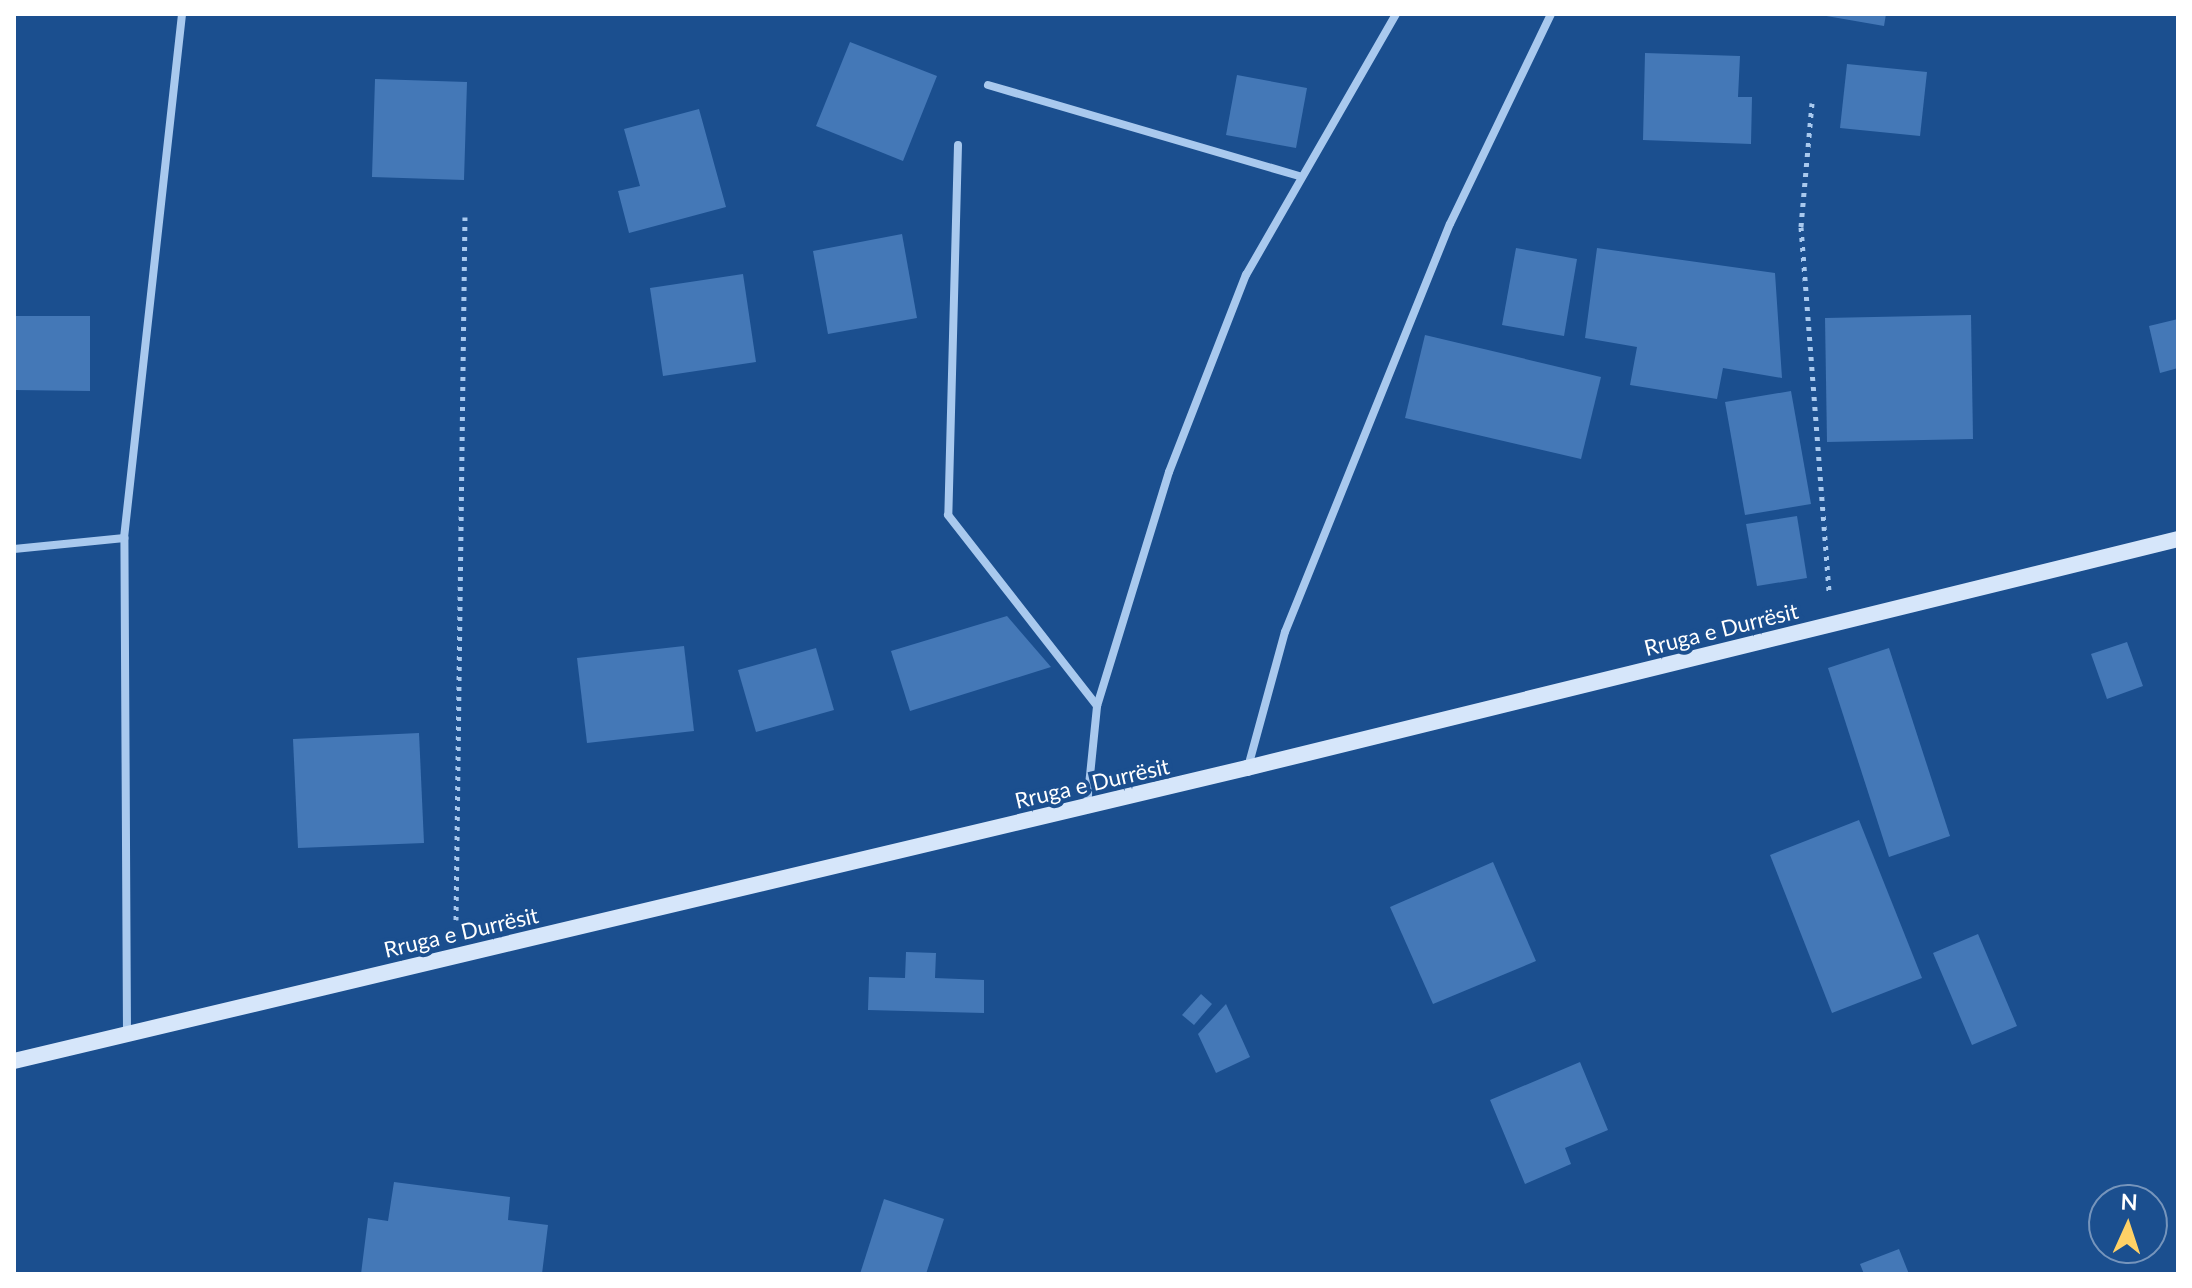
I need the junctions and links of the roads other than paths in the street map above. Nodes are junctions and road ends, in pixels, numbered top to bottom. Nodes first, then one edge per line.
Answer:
1 (182, 14) edge
2 (1396, 14) edge
3 (1551, 14) edge
4 (988, 85) dead end
5 (958, 145) dead end
6 (1300, 176) junction
7 (124, 538) junction
8 (2178, 539) edge
9 (14, 549) edge
10 (1097, 706) junction
11 (1247, 768) junction
12 (1087, 806) junction
13 (127, 1035) junction
14 (14, 1061) edge

1 - 7 street
2 - 6 street
3 - 11 street
4 - 6 street
5 - 10 street
6 - 10 street
7 - 9 street
7 - 13 street
8 - 11 main road, Rruga e Durrësit
10 - 12 street
11 - 12 main road, Rruga e Durrësit
12 - 13 main road, Rruga e Durrësit
13 - 14 main road, Rruga e Durrësit

